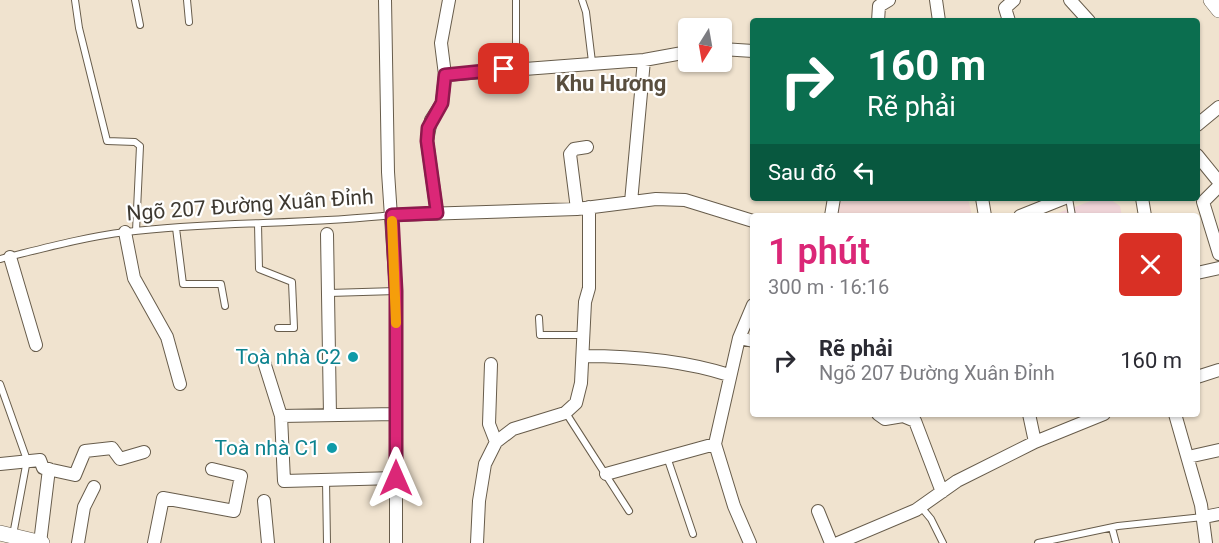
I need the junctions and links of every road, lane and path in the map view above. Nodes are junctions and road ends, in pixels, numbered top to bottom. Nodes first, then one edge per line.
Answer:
1 (75, 0) edge
2 (135, 0) edge
3 (187, 0) edge
4 (385, 0) edge
5 (449, 0) edge
6 (516, 0) edge
7 (582, 0) edge
8 (936, 0) edge
9 (1014, 0) edge
10 (1071, 0) edge
11 (1211, 0) edge
12 (882, 2) edge
13 (1219, 10) edge
14 (879, 18) edge
15 (939, 18) edge
16 (1008, 18) edge
17 (1086, 18) edge
18 (189, 22) dead end
19 (140, 25) dead end
20 (732, 50) edge
21 (750, 51) edge
22 (678, 54) edge
23 (644, 60) junction
24 (592, 62) junction
25 (516, 68) junction
26 (445, 75) junction
27 (1219, 107) edge
28 (1200, 123) edge
29 (587, 147) dead end
30 (1200, 159) edge
31 (1219, 184) edge
32 (1059, 201) edge
33 (631, 202) junction
34 (583, 208) junction
35 (437, 213) junction
36 (1028, 213) edge
37 (392, 215) junction
38 (750, 220) edge
39 (258, 224) junction
40 (177, 228) junction
41 (131, 232) junction
42 (327, 234) dead end
43 (1219, 254) edge
44 (5, 258) edge
45 (1219, 268) edge
46 (1200, 272) edge
47 (396, 291) junction
48 (329, 293) junction
49 (225, 306) dead end
50 (750, 312) edge
51 (539, 318) dead end
52 (278, 328) dead end
53 (585, 335) junction
54 (739, 338) junction
55 (750, 340) edge
56 (36, 345) dead end
57 (584, 356) junction
58 (264, 362) dead end
59 (491, 364) dead end
60 (1219, 370) edge
61 (729, 375) junction
62 (1200, 376) edge
63 (0, 384) edge
64 (180, 384) dead end
65 (565, 413) junction
66 (396, 414) junction
67 (330, 415) junction
68 (281, 416) junction
69 (882, 417) edge
70 (908, 417) edge
71 (908, 417) edge
72 (1030, 417) edge
73 (1097, 417) edge
74 (1176, 417) edge
75 (496, 442) junction
76 (1035, 442) junction
77 (715, 444) junction
78 (1219, 450) edge
79 (144, 452) dead end
80 (667, 457) junction
81 (1188, 457) junction
82 (27, 460) junction
83 (0, 465) edge
84 (49, 469) junction
85 (212, 469) dead end
86 (606, 474) junction
87 (396, 478) junction
88 (326, 480) junction
89 (94, 487) dead end
90 (942, 492) junction
91 (264, 501) dead end
92 (921, 507) junction
93 (629, 511) dead end
94 (818, 511) dead end
95 (1219, 514) edge
96 (1204, 517) junction
97 (1112, 528) junction
98 (693, 534) dead end
99 (6, 537) edge
100 (41, 543) edge
101 (78, 543) edge
102 (154, 543) edge
103 (267, 543) edge
104 (327, 543) edge
105 (396, 543) edge
106 (477, 543) edge
107 (750, 543) edge
108 (831, 543) edge
109 (838, 543) edge
110 (942, 543) edge
111 (1038, 543) edge
112 (1116, 543) edge
113 (1206, 543) edge

1 - 41 lane
2 - 19 lane
3 - 18 lane
4 - 37 street
5 - 26 street
6 - 25 lane
7 - 24 lane
8 - 15 street
9 - 16 street
10 - 17 street
11 - 13 street
12 - 14 street
20 - 21 street
22 - 23 street
23 - 24 street
23 - 33 street
24 - 25 street
25 - 26 street
26 - 35 street
27 - 28 street
29 - 34 street
30 - 31 street
31 - 43 street
32 - 36 street
33 - 34 street, Ngõ 207 Đường Xuân Đỉnh
33 - 38 street, Ngõ 207 Đường Xuân Đỉnh
34 - 35 street, Ngõ 207 Đường Xuân Đỉnh
34 - 53 street
35 - 37 street, Ngõ 207 Đường Xuân Đỉnh
37 - 39 lane, Ngõ 207 Đường Xuân Đỉnh
37 - 47 street
39 - 40 lane, Ngõ 207 Đường Xuân Đỉnh
39 - 52 lane
40 - 41 lane, Ngõ 207 Đường Xuân Đỉnh
40 - 49 lane
41 - 44 lane, Ngõ 207 Đường Xuân Đỉnh
41 - 64 street
42 - 48 street
44 - 56 street
45 - 46 street
47 - 48 lane
47 - 66 street
48 - 67 street
50 - 54 street
51 - 53 lane
53 - 57 street
54 - 55 street
54 - 61 street
57 - 61 street
57 - 65 street
58 - 68 street
59 - 75 street
60 - 62 street
61 - 77 street
63 - 82 lane
65 - 75 street
65 - 86 lane
66 - 67 street
66 - 87 street
67 - 68 street
68 - 88 street
69 - 71 street
70 - 90 street
72 - 76 street
73 - 76 street
74 - 81 street
75 - 106 street
76 - 90 street
77 - 80 street
77 - 107 street
78 - 81 street
79 - 84 street
80 - 86 street
80 - 98 lane
81 - 96 street
82 - 83 street
82 - 84 street
82 - 99 lane
84 - 100 street
85 - 102 street
86 - 93 lane
87 - 88 street
87 - 105 street
88 - 104 lane
89 - 101 street
90 - 92 street
91 - 103 street
92 - 109 street
92 - 110 lane
94 - 108 street
95 - 96 street
96 - 97 lane
96 - 113 street
97 - 111 lane
97 - 112 lane
99 - 100 street

